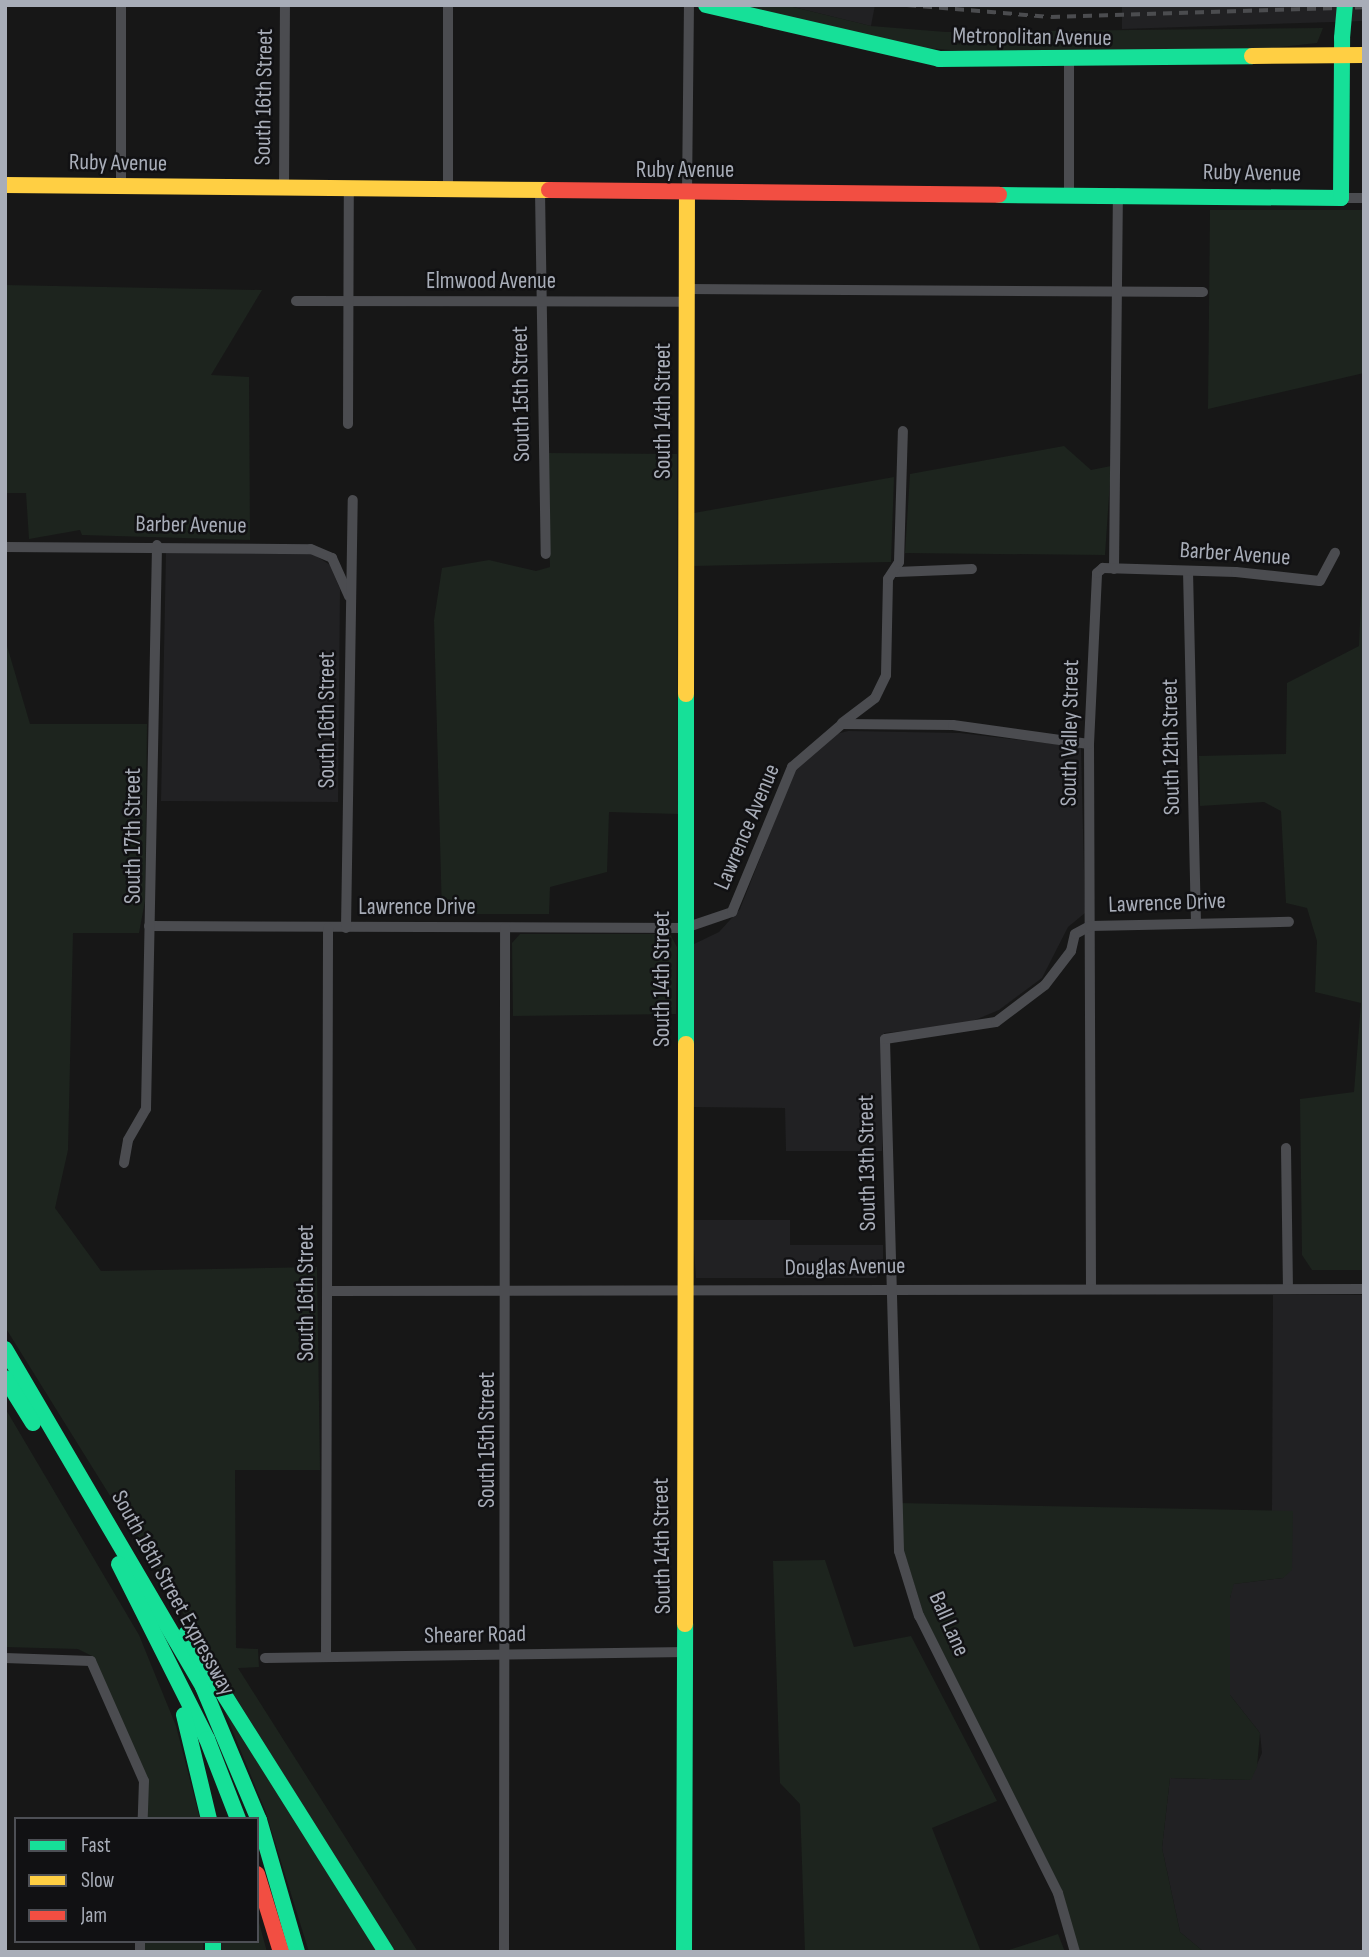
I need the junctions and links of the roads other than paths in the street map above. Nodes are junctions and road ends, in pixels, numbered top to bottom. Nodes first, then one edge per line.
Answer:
1 (121, 5) edge
2 (285, 5) edge
3 (448, 5) edge
4 (689, 5) edge
5 (706, 5) edge
6 (1345, 5) edge
7 (1364, 55) edge
8 (1340, 56) junction
9 (1069, 62) junction
10 (5, 185) edge
11 (121, 186) junction
12 (284, 189) junction
13 (349, 189) junction
14 (448, 189) junction
15 (540, 191) junction
16 (687, 193) junction
17 (1069, 193) junction
18 (1118, 194) junction
19 (1341, 198) junction
20 (1364, 198) edge
21 (1120, 292) junction
22 (1203, 292) dead end
23 (686, 296) junction
24 (296, 301) dead end
25 (349, 301) junction
26 (540, 302) junction
27 (348, 424) dead end
28 (902, 430) dead end
29 (353, 500) dead end
30 (158, 545) junction
31 (5, 547) edge
32 (1335, 553) dead end
33 (546, 555) dead end
34 (972, 569) dead end
35 (1114, 569) junction
36 (1188, 571) junction
37 (896, 572) junction
38 (349, 596) junction
39 (842, 724) junction
40 (1089, 744) junction
41 (1196, 922) junction
42 (1289, 922) dead end
43 (149, 926) junction
44 (1090, 926) junction
45 (328, 928) junction
46 (346, 928) junction
47 (505, 928) junction
48 (685, 928) junction
49 (886, 1039) joint
50 (1286, 1148) dead end
51 (124, 1163) dead end
52 (890, 1286) junction
53 (1091, 1289) junction
54 (1288, 1289) junction
55 (1364, 1289) edge
56 (682, 1290) junction
57 (327, 1291) junction
58 (508, 1291) junction
59 (5, 1349) edge
60 (5, 1378) edge
61 (147, 1584) junction
62 (687, 1652) junction
63 (506, 1656) junction
64 (326, 1657) junction
65 (5, 1658) edge
66 (265, 1658) dead end
67 (170, 1666) junction
68 (143, 1817) edge
69 (208, 1817) edge
70 (237, 1817) edge
71 (257, 1817) edge
72 (259, 1821) edge
73 (259, 1880) edge
74 (281, 1952) edge
75 (297, 1952) edge
76 (386, 1952) edge
77 (504, 1952) edge
78 (684, 1952) edge
79 (1074, 1952) edge

1 - 11 street
2 - 12 street, South 16th Street
3 - 14 street
4 - 16 street, South 14th Street
5 - 9 main road, Metropolitan Avenue
6 - 8 main road, bridge
7 - 8 main road, Metropolitan Avenue
8 - 9 main road, Metropolitan Avenue
8 - 19 main road
9 - 17 street
10 - 11 main road, Ruby Avenue
11 - 12 main road, Ruby Avenue
12 - 13 main road, Ruby Avenue
13 - 14 main road, Ruby Avenue
13 - 25 street
14 - 15 main road, Ruby Avenue
15 - 16 main road, Ruby Avenue
15 - 26 street, South 15th Street
16 - 17 main road, Ruby Avenue
16 - 23 main road, South 14th Street
17 - 18 main road, Ruby Avenue
18 - 19 main road, Ruby Avenue
18 - 21 street
19 - 20 street, Ruby Avenue
21 - 22 street
21 - 23 street, Elmwood Avenue
21 - 35 street
23 - 26 street, Elmwood Avenue
23 - 48 main road, South 14th Street
24 - 25 street, Elmwood Avenue
25 - 26 street, Elmwood Avenue
25 - 27 street
26 - 33 street, South 15th Street
28 - 37 street
29 - 38 street, South 16th Street
30 - 31 street, Barber Avenue
30 - 38 street, Barber Avenue
30 - 43 street, South 17th Street
32 - 36 street, Barber Avenue
34 - 37 street
35 - 36 street, Barber Avenue
35 - 40 street, South Valley Street
36 - 41 street, South 12th Street
37 - 39 street
38 - 46 street, South 16th Street
39 - 40 street
39 - 48 street, Lawrence Avenue
40 - 44 street, South Valley Street
41 - 42 street, Lawrence Drive
41 - 44 street, Lawrence Drive
43 - 45 street, Lawrence Drive
43 - 51 street, South 17th Street
44 - 49 street, Lawrence Drive
44 - 53 street, South Valley Street
45 - 46 street, Lawrence Drive
45 - 57 street, South 16th Street
46 - 47 street, Lawrence Drive
47 - 48 street, Lawrence Drive
47 - 58 street, South 15th Street
48 - 56 main road, South 14th Street
49 - 52 street, South 13th Street
50 - 54 street
52 - 53 street, Douglas Avenue
52 - 56 street, Douglas Avenue
52 - 79 street, Ball Lane
53 - 54 street, Douglas Avenue
54 - 55 street, Douglas Avenue
56 - 58 street, Douglas Avenue
56 - 62 main road, South 14th Street
57 - 58 street, Douglas Avenue
57 - 64 street, South 16th Street
58 - 63 street, South 15th Street
59 - 61 main road, South 18th Street Expressway
60 - 67 main road, South 18th Street Expressway
61 - 71 main road, South 18th Street Expressway
61 - 76 main road
62 - 63 street, Shearer Road
62 - 78 main road, South 14th Street
63 - 64 street, Shearer Road
63 - 77 street, South 15th Street
64 - 66 street, Shearer Road
65 - 68 street
67 - 69 main road
67 - 70 main road, South 18th Street Expressway
72 - 75 main road, South 18th Street Expressway
73 - 74 main road

